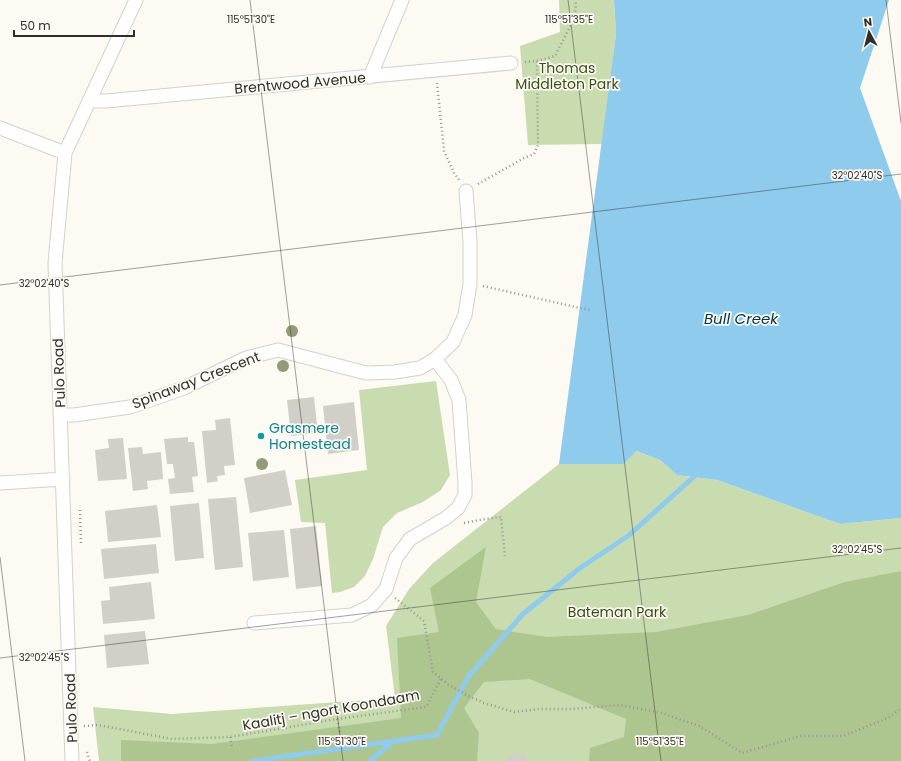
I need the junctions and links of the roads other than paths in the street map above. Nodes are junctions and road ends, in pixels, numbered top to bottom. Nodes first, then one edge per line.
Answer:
1 (136, 0) edge
2 (402, 0) edge
3 (511, 64) road end
4 (370, 77) junction
5 (89, 101) junction
6 (0, 128) edge
7 (65, 154) junction
8 (466, 191) road end
9 (435, 359) junction
10 (60, 416) junction
11 (63, 479) junction
12 (0, 483) edge
13 (254, 623) dead end
14 (72, 761) edge

1 - 5 street, Pulo Road
2 - 4 street
3 - 4 street, Brentwood Avenue
4 - 5 street, Brentwood Avenue
5 - 7 street, Pulo Road
6 - 7 street
7 - 10 street, Pulo Road
8 - 9 street, Spinaway Crescent
9 - 10 street, Spinaway Crescent
9 - 13 street
10 - 11 street, Pulo Road
11 - 12 street
11 - 14 street, Pulo Road

